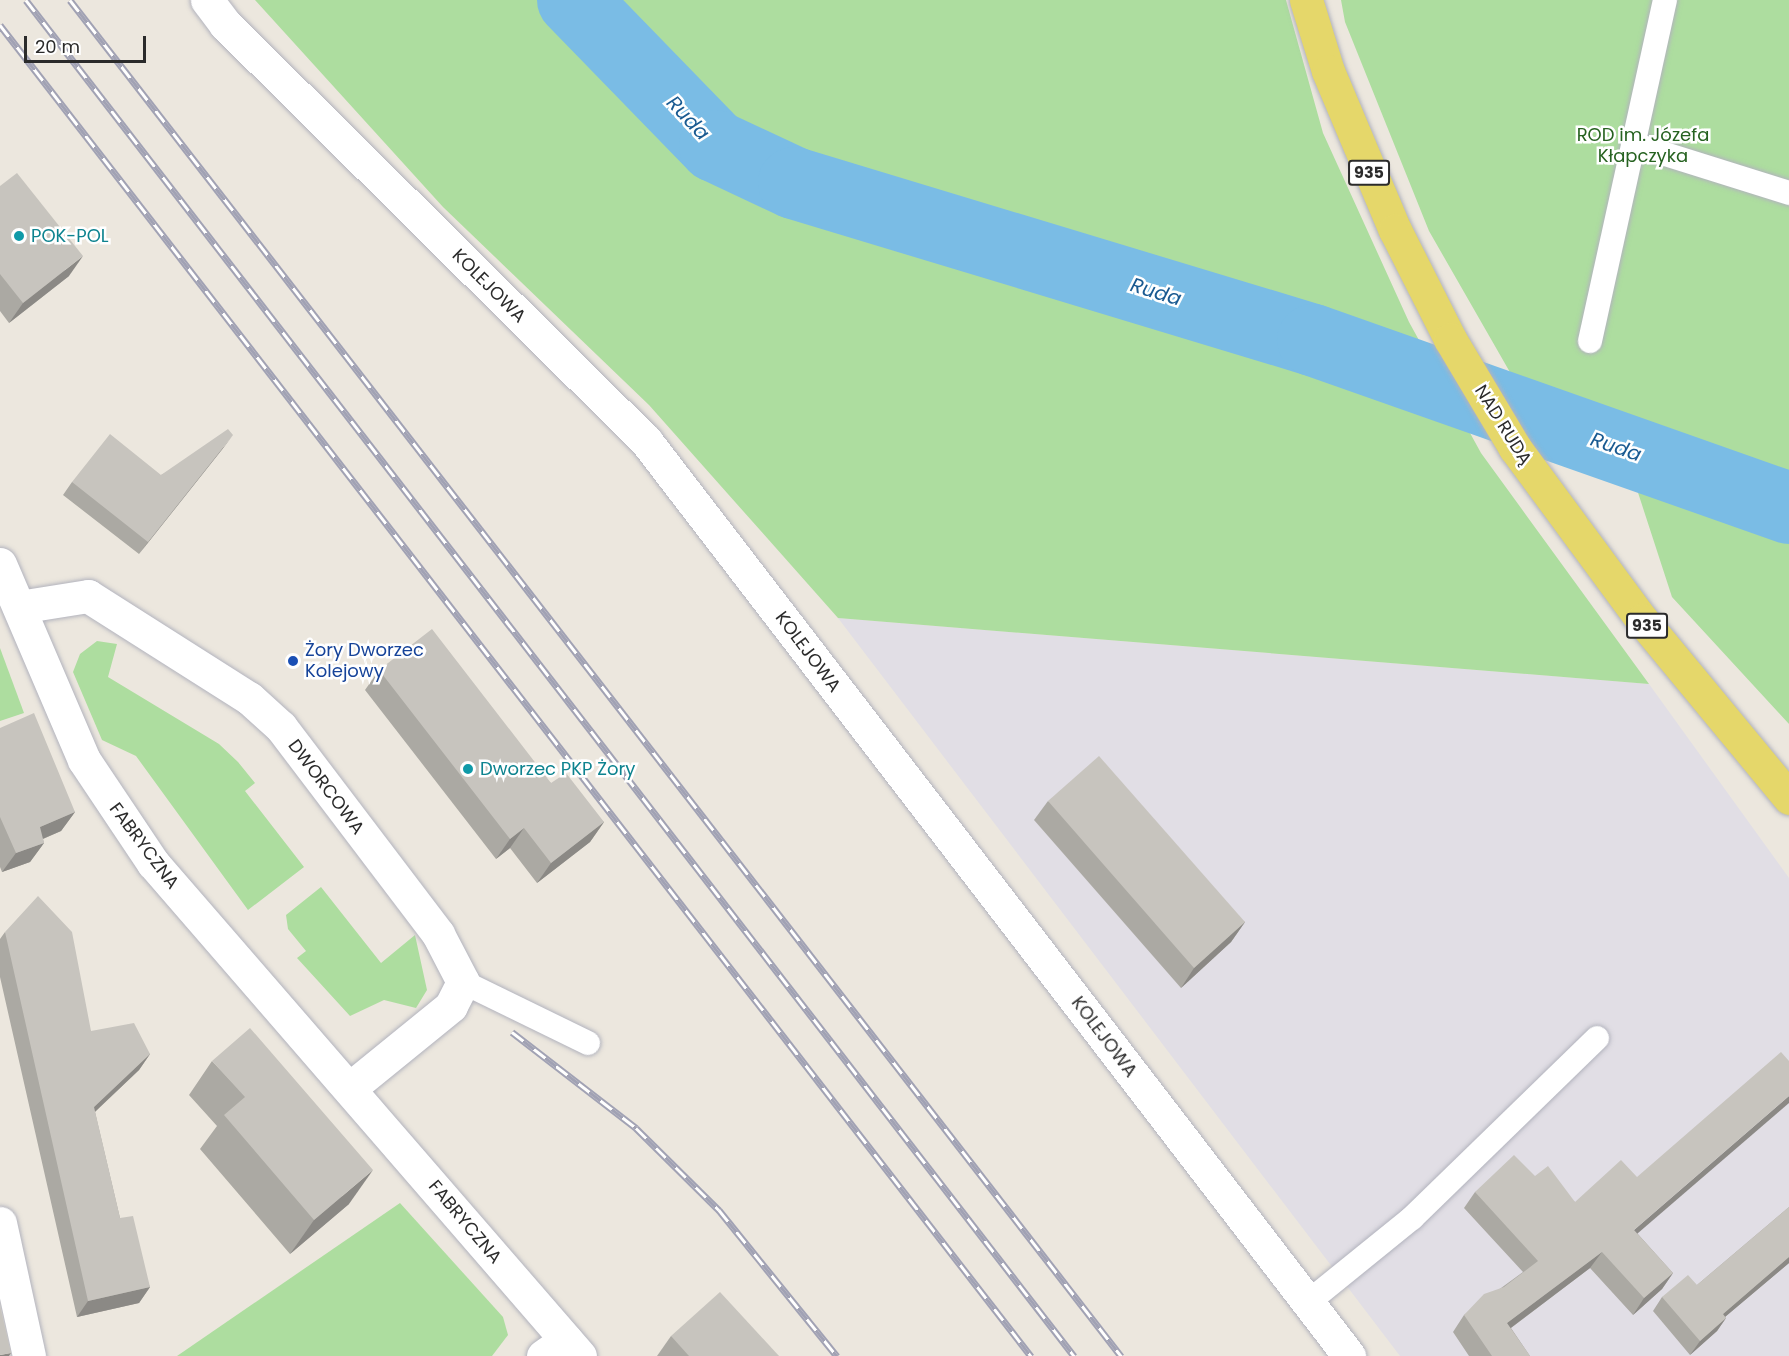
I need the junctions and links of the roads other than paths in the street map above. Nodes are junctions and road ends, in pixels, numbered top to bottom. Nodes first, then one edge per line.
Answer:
1 (207, 0) edge
2 (1306, 0) edge
3 (1665, 0) edge
4 (1633, 144) junction
5 (1789, 193) edge
6 (1590, 341) dead end
7 (0, 564) edge
8 (19, 607) junction
9 (1789, 798) edge
10 (463, 982) junction
11 (1597, 1038) dead end
12 (588, 1043) dead end
13 (350, 1088) junction
14 (0, 1223) edge
15 (1307, 1303) junction
16 (563, 1351) edge
17 (29, 1356) edge
18 (1349, 1356) edge

1 - 15 street, KOLEJOWA
2 - 9 main road, NAD RUDĄ / 935
3 - 4 lane
4 - 5 lane
4 - 6 lane
7 - 8 street, FABRYCZNA
8 - 10 street, DWORCOWA
8 - 13 street, FABRYCZNA
10 - 12 lane
10 - 13 street
11 - 15 lane
13 - 16 street, FABRYCZNA
14 - 17 street
15 - 18 street, KOLEJOWA

